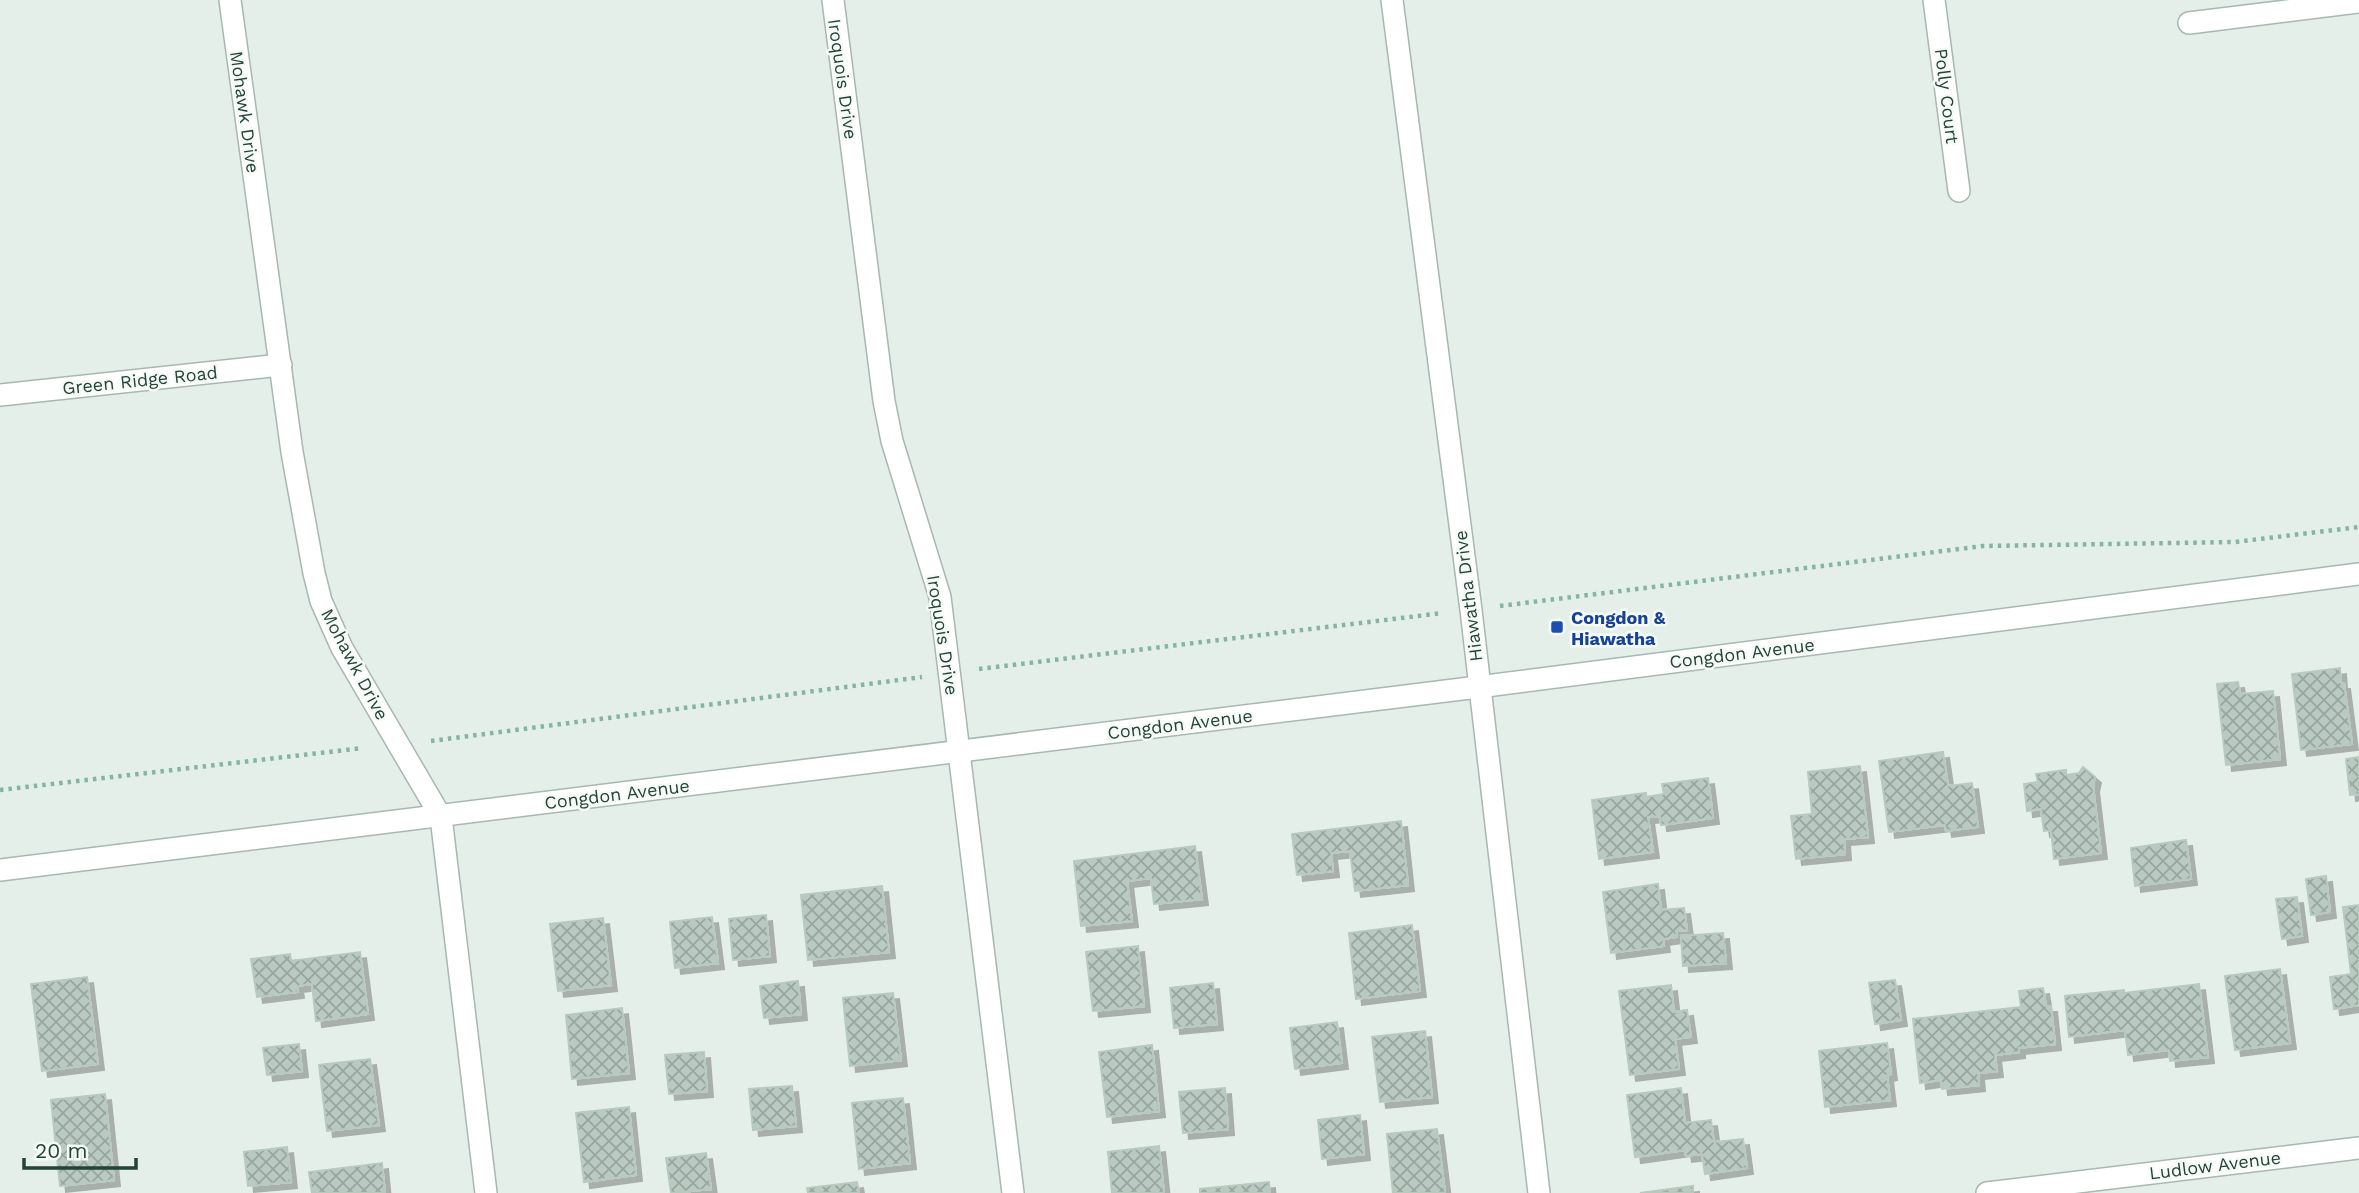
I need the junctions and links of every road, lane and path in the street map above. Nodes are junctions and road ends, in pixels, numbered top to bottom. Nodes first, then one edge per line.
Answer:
1 (230, 0) edge
2 (833, 0) edge
3 (1392, 0) edge
4 (1934, 0) edge
5 (2359, 2) edge
6 (2189, 23) dead end
7 (1959, 191) dead end
8 (281, 365) junction
9 (0, 396) edge
10 (2359, 527) edge
11 (2359, 574) edge
12 (1514, 604) dead end
13 (1433, 614) dead end
14 (984, 669) dead end
15 (923, 676) dead end
16 (1478, 687) junction
17 (428, 741) dead end
18 (363, 748) dead end
19 (961, 751) junction
20 (0, 790) edge
21 (441, 817) junction
22 (0, 870) edge
23 (2359, 1148) edge
24 (486, 1193) edge
25 (1013, 1193) edge
26 (1539, 1193) edge
27 (1987, 1193) edge

1 - 8 street, Mohawk Drive
2 - 19 street, Iroquois Drive
3 - 16 street, Hiawatha Drive
4 - 7 street, Polly Court
5 - 6 street
8 - 9 street, Green Ridge Road
8 - 21 street, Mohawk Drive
10 - 12 path
11 - 16 street, Congdon Avenue
13 - 14 path
15 - 17 path
16 - 19 street, Congdon Avenue
16 - 26 street, Hiawatha Drive
18 - 20 path
19 - 21 street, Congdon Avenue
19 - 25 street, Iroquois Drive
21 - 22 street, Congdon Avenue
21 - 24 street, Mohawk Drive
23 - 27 street, Ludlow Avenue

